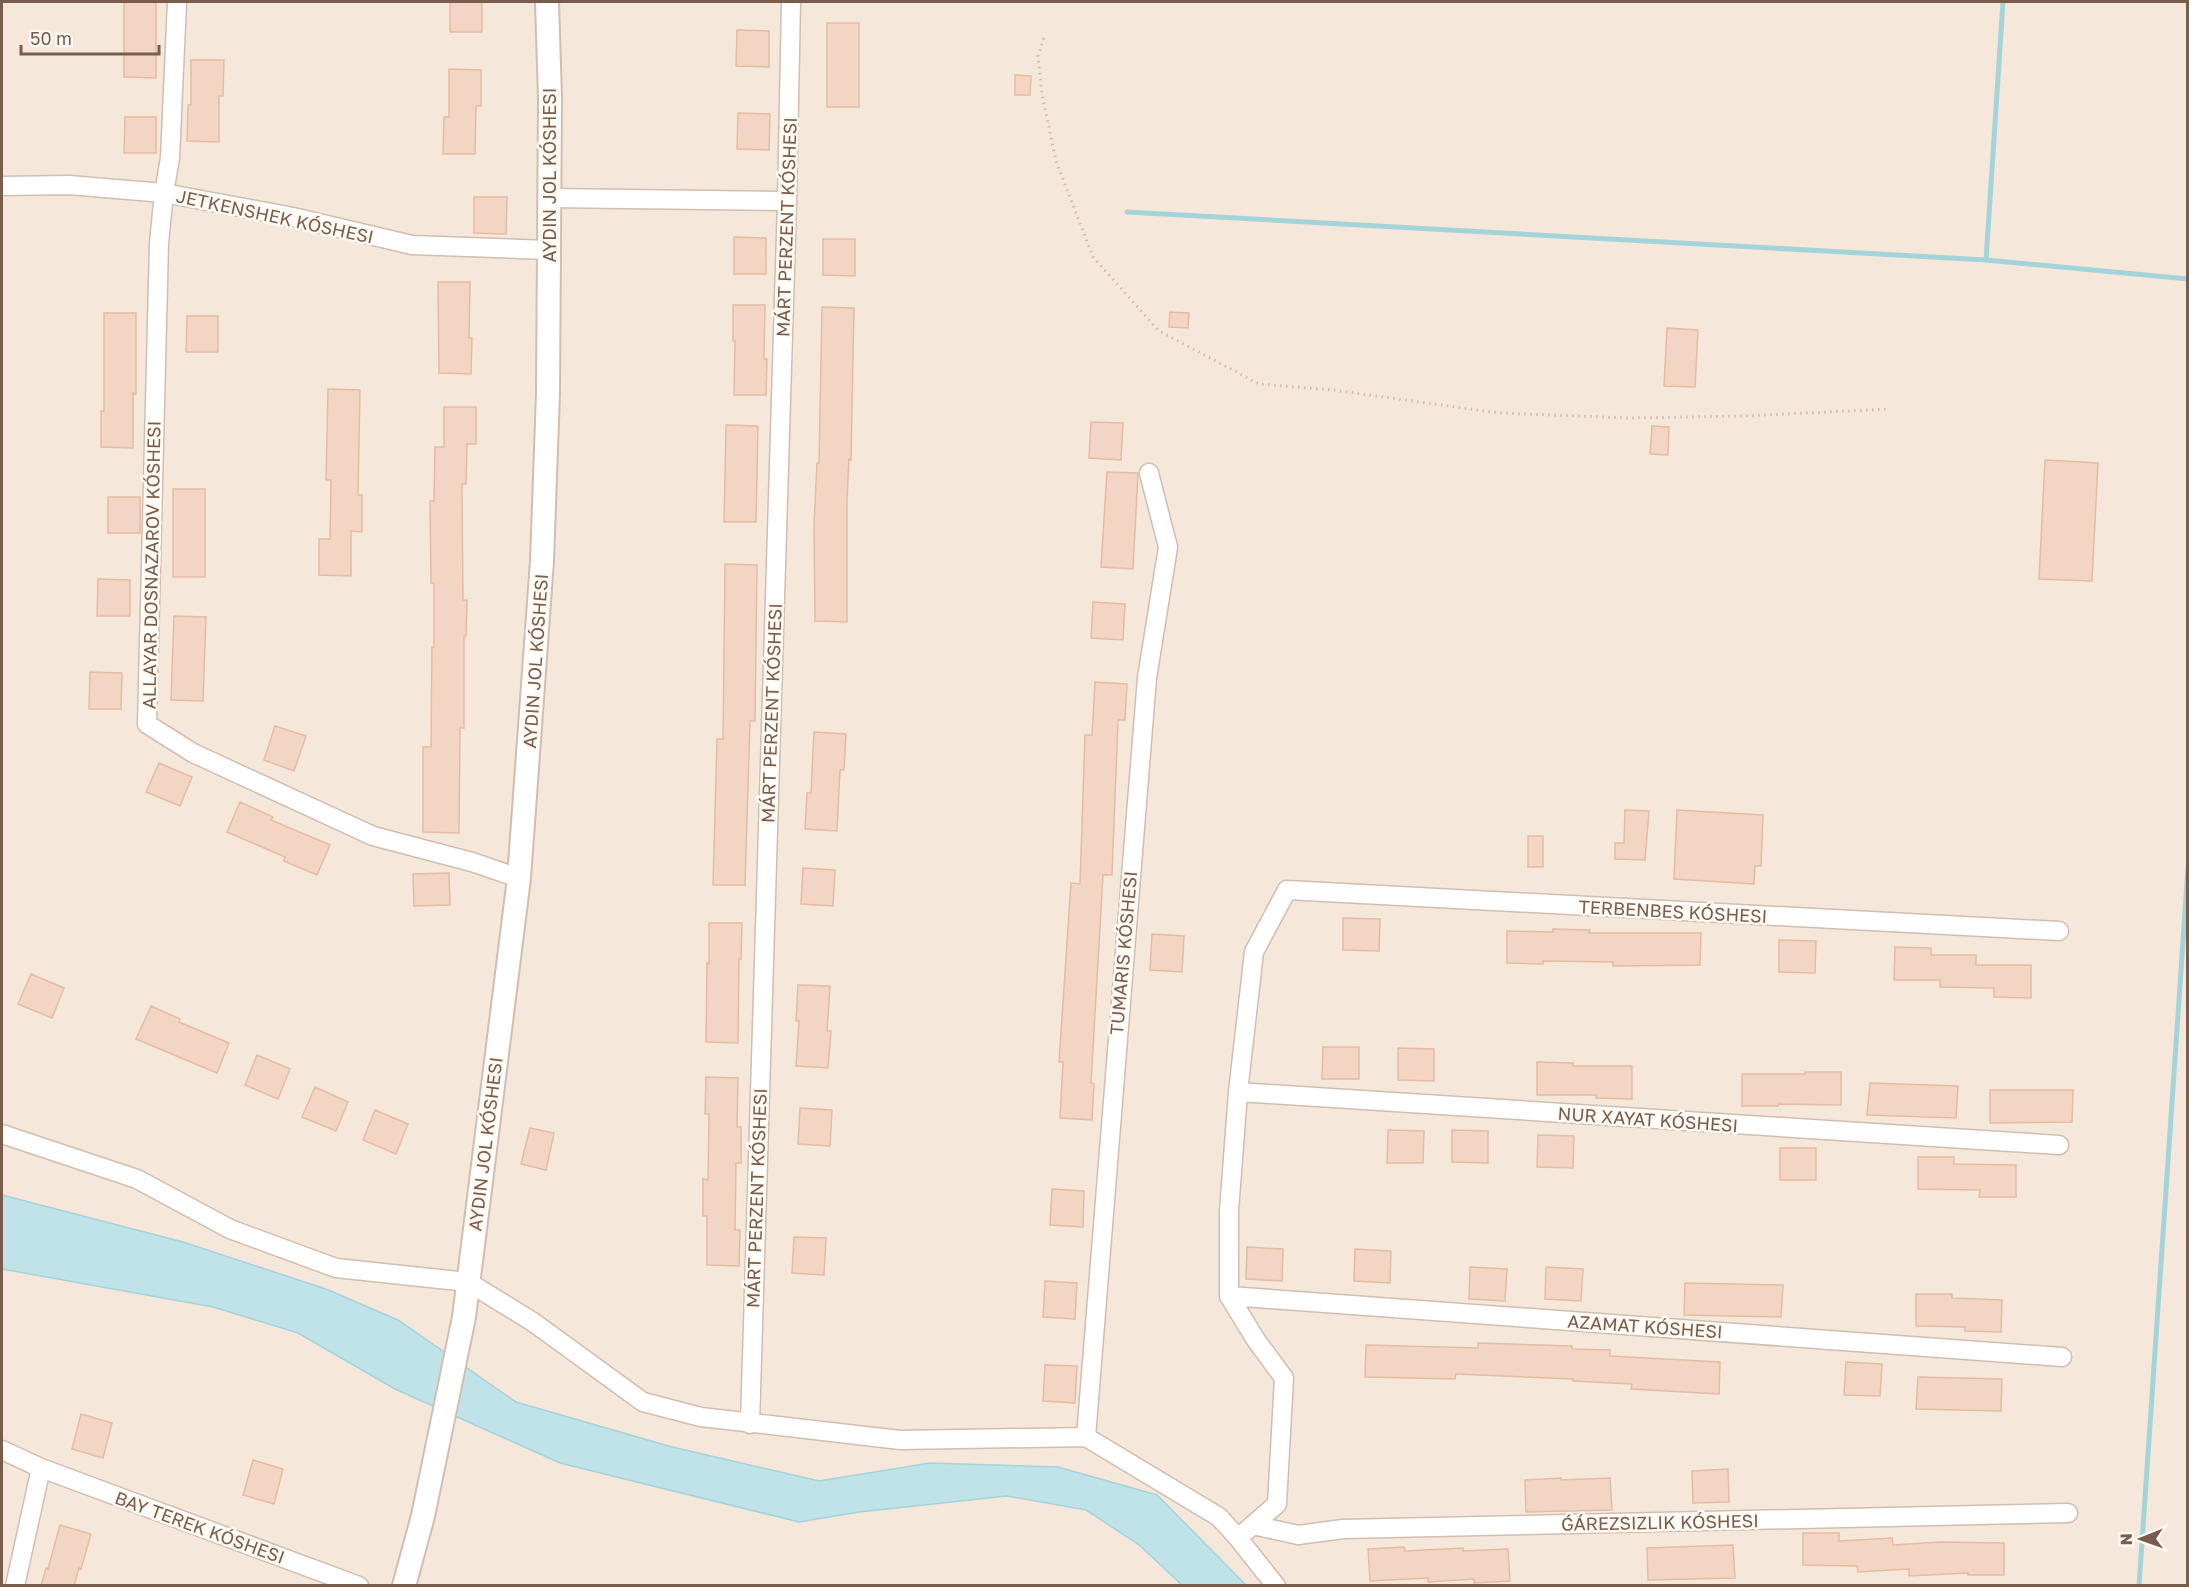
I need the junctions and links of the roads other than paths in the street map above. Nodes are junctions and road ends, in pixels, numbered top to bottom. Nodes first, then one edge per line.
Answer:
1 (177, 2) edge
2 (547, 2) edge
3 (791, 2) edge
4 (2, 186) edge
5 (164, 193) junction
6 (549, 198) junction
7 (787, 201) junction
8 (548, 250) junction
9 (1149, 473) dead end
10 (519, 878) junction
11 (2059, 931) dead end
12 (1238, 1092) junction
13 (2, 1134) edge
14 (2059, 1145) dead end
15 (468, 1282) junction
16 (1229, 1296) junction
17 (2062, 1357) dead end
18 (750, 1424) junction
19 (1086, 1437) junction
20 (2, 1450) edge
21 (41, 1468) junction
22 (2068, 1513) dead end
23 (1253, 1525) junction
24 (1238, 1538) junction
25 (15, 1586) edge
26 (359, 1586) edge
27 (404, 1586) edge
28 (1276, 1586) edge

1 - 5 street, ALLAYAR DOSNAZAROV KÓSHESI
2 - 6 street
3 - 7 street, MÁRT PERZENT KÓSHESI
4 - 5 street, JETKENSHEK KÓSHESI
5 - 8 street, JETKENSHEK KÓSHESI
5 - 10 street, ALLAYAR DOSNAZAROV KÓSHESI
6 - 7 street
6 - 8 street
7 - 18 street, MÁRT PERZENT KÓSHESI
8 - 10 street
9 - 19 street, TUMARIS KÓSHESI
10 - 15 street
11 - 12 street, TERBENBES KÓSHESI
12 - 14 street, NUR XAYAT KÓSHESI
12 - 16 street
13 - 15 street
15 - 18 street
15 - 27 street
16 - 17 street, AZAMAT KÓSHESI
16 - 23 street
18 - 19 street
19 - 24 street
20 - 21 street, BAY TEREK KÓSHESI
21 - 25 street
21 - 26 street, BAY TEREK KÓSHESI
22 - 23 street, ǴÁREZSIZLIK KÓSHESI
23 - 24 street
24 - 28 street

